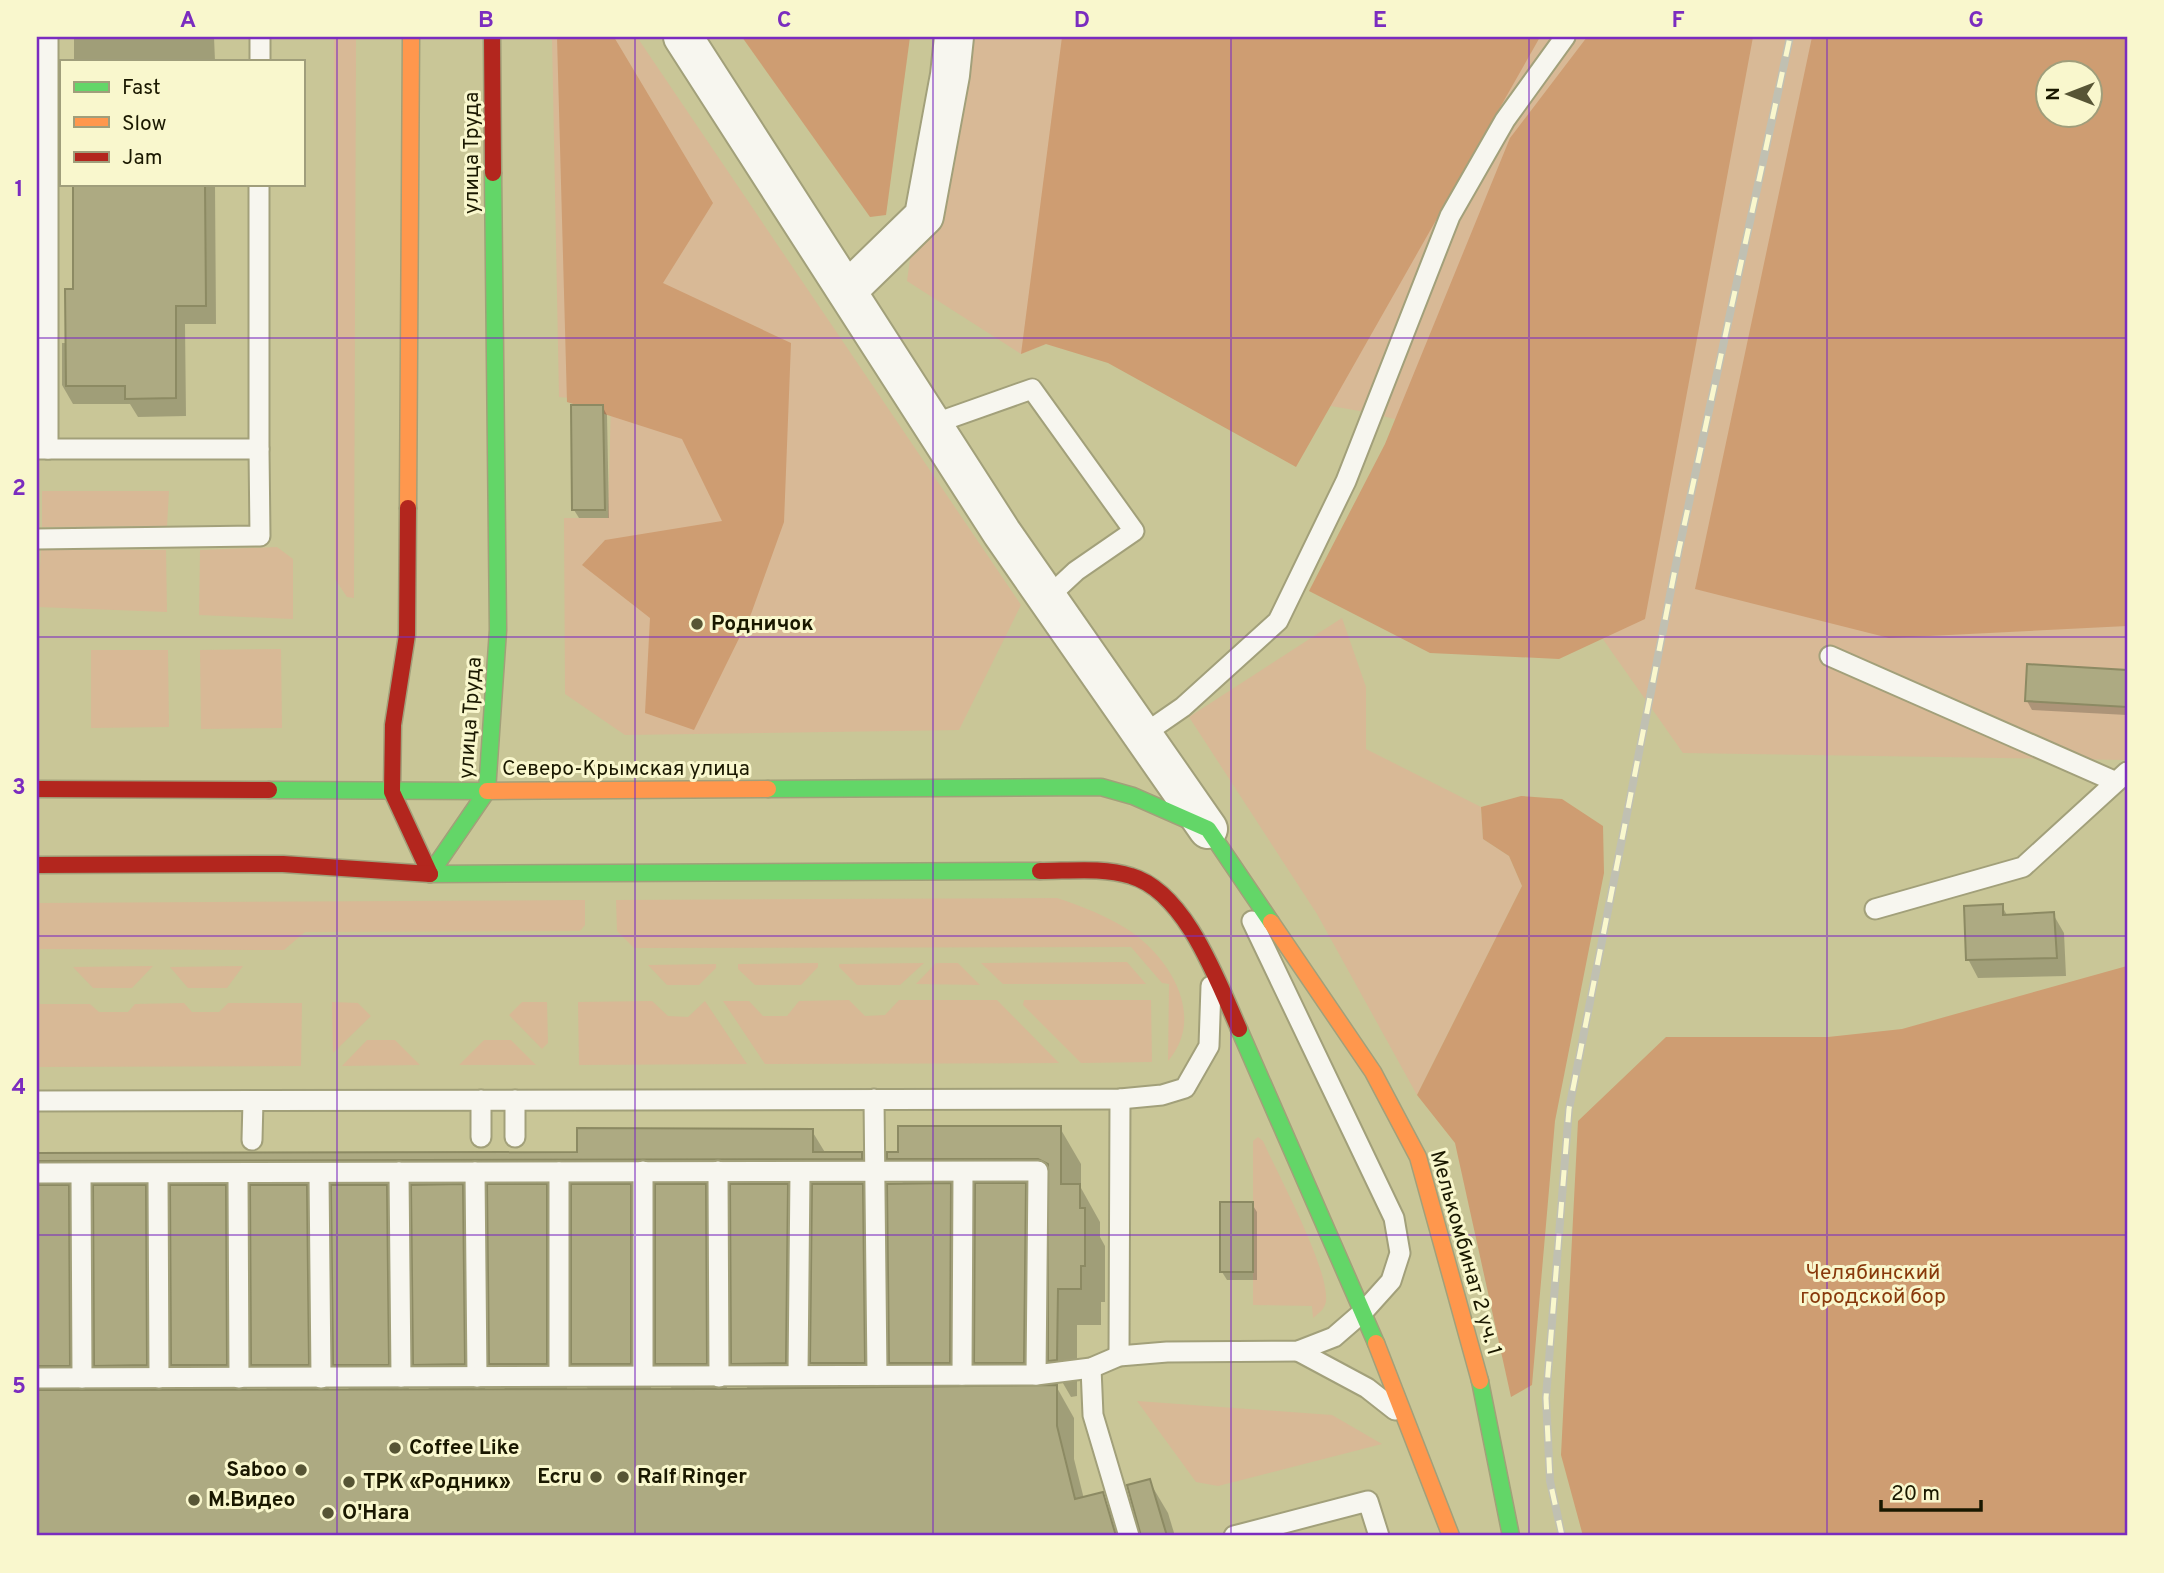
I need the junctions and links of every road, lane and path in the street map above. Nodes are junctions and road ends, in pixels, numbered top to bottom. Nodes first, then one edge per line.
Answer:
1 (48, 37) edge
2 (260, 37) edge
3 (411, 37) edge
4 (492, 37) edge
5 (683, 37) edge
6 (954, 37) edge
7 (1565, 37) edge
8 (260, 60) edge
9 (260, 186) edge
10 (43, 266) edge
11 (847, 291) junction
12 (933, 424) junction
13 (42, 449) edge
14 (259, 449) junction
15 (37, 539) edge
16 (1047, 598) junction
17 (1830, 656) dead end
18 (1141, 736) junction
19 (2121, 777) edge
20 (37, 789) edge
21 (487, 791) junction
22 (392, 792) junction
23 (1208, 829) junction
24 (37, 865) edge
25 (430, 874) junction
26 (1875, 909) dead end
27 (1212, 967) junction
28 (1120, 1099) junction
29 (481, 1100) junction
30 (515, 1100) junction
31 (873, 1100) junction
32 (37, 1101) edge
33 (253, 1101) junction
34 (481, 1137) dead end
35 (515, 1137) dead end
36 (252, 1140) dead end
37 (475, 1171) junction
38 (643, 1171) junction
39 (718, 1171) junction
40 (876, 1171) junction
41 (399, 1172) junction
42 (559, 1172) junction
43 (800, 1172) junction
44 (963, 1172) junction
45 (37, 1173) edge
46 (81, 1174) junction
47 (158, 1174) junction
48 (319, 1174) junction
49 (238, 1175) junction
50 (1364, 1311) junction
51 (1298, 1351) junction
52 (1119, 1356) junction
53 (1091, 1368) junction
54 (1035, 1374) junction
55 (798, 1375) junction
56 (877, 1375) junction
57 (962, 1375) junction
58 (559, 1376) junction
59 (643, 1376) junction
60 (401, 1377) junction
61 (477, 1377) junction
62 (719, 1377) junction
63 (37, 1378) edge
64 (82, 1378) junction
65 (159, 1378) junction
66 (239, 1378) junction
67 (321, 1378) junction
68 (1406, 1419) junction
69 (1129, 1536) edge
70 (1234, 1536) edge
71 (1379, 1536) edge
72 (1451, 1536) edge
73 (1511, 1536) edge

1 - 10 lane
2 - 8 lane
3 - 22 street
4 - 21 street, улица Труда
5 - 11 street
6 - 11 street
7 - 18 lane
9 - 14 lane
10 - 13 lane
11 - 12 street
12 - 16 street
12 - 16 lane
13 - 14 lane
14 - 15 lane
16 - 18 street
17 - 19 lane
18 - 23 street
19 - 26 lane
20 - 22 street, Северо-Крымская улица
21 - 22 street, Северо-Крымская улица
21 - 23 street, Северо-Крымская улица
21 - 25 street, улица Труда
22 - 25 street
23 - 50 lane
23 - 73 street, Мелькомбинат 2 уч. 1
24 - 25 street
25 - 27 street
27 - 28 lane
27 - 50 street
28 - 31 lane
28 - 52 lane
29 - 30 lane
29 - 33 lane
29 - 34 lane
30 - 31 lane
30 - 35 lane
31 - 40 lane
32 - 33 lane
33 - 36 lane
37 - 41 lane
37 - 42 lane
37 - 61 lane
38 - 39 lane
38 - 42 lane
38 - 59 lane
39 - 43 lane
39 - 62 lane
40 - 43 lane
40 - 44 lane
40 - 56 lane
41 - 48 lane
41 - 60 lane
42 - 58 lane
43 - 55 lane
44 - 54 lane
44 - 57 lane
45 - 46 lane
46 - 47 lane
46 - 64 lane
47 - 49 lane
47 - 65 lane
48 - 49 lane
48 - 67 lane
49 - 66 lane
50 - 51 lane
50 - 68 street
51 - 52 lane
51 - 68 lane
52 - 53 lane
53 - 54 lane
53 - 69 lane
54 - 57 lane
55 - 56 lane
55 - 62 lane
56 - 57 lane
58 - 59 lane
58 - 61 lane
59 - 62 lane
60 - 61 lane
60 - 67 lane
63 - 64 lane
64 - 65 lane
65 - 66 lane
66 - 67 lane
68 - 72 street
70 - 71 lane

